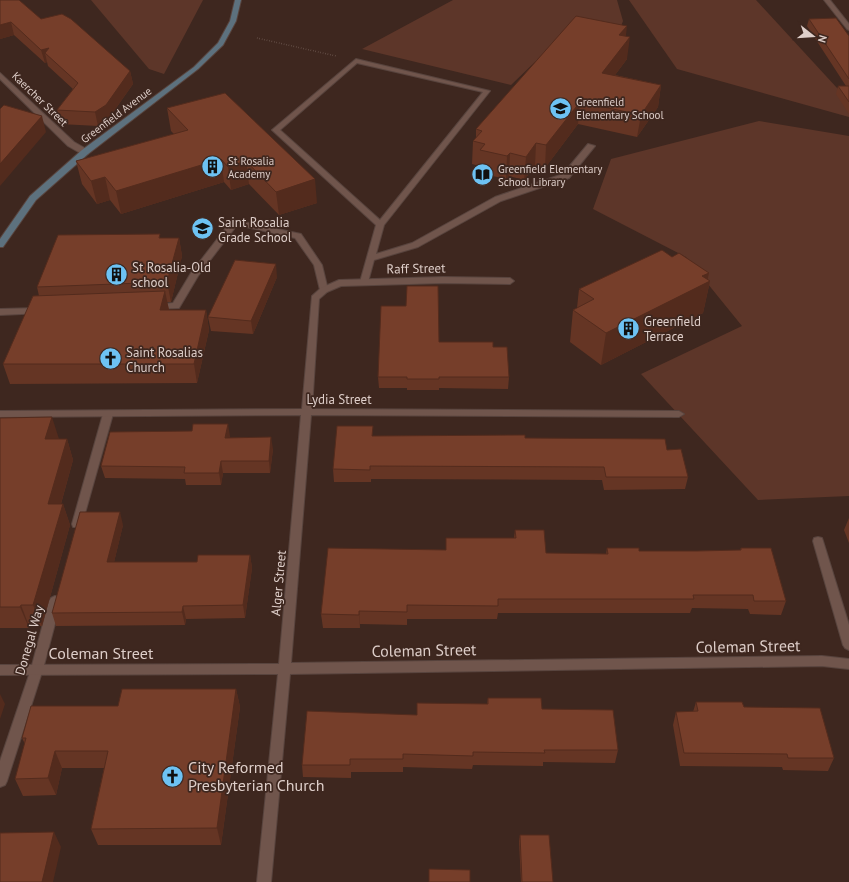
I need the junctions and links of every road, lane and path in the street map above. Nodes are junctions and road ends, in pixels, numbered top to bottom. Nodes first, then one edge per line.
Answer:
1 (238, 0) edge
2 (827, 0) edge
3 (849, 28) edge
4 (257, 38) dead end
5 (340, 57) dead end
6 (0, 75) edge
7 (591, 146) dead end
8 (85, 152) junction
9 (380, 225) junction
10 (0, 245) edge
11 (371, 258) junction
12 (510, 281) dead end
13 (364, 282) junction
14 (324, 290) junction
15 (145, 308) edge
16 (52, 311) edge
17 (0, 312) edge
18 (307, 412) junction
19 (0, 414) edge
20 (108, 414) junction
21 (679, 414) dead end
22 (73, 538) edge
23 (818, 541) dead end
24 (58, 591) edge
25 (849, 645) edge
26 (849, 664) edge
27 (285, 668) junction
28 (36, 669) junction
29 (0, 670) edge
30 (0, 780) edge
31 (264, 882) edge

1 - 8 main road, Greenfield Avenue
2 - 3 street
4 - 5 path
6 - 8 street, Kaercher Street
7 - 11 street
8 - 10 main road, Greenfield Avenue
9 - 9 street
9 - 11 street
11 - 13 street
12 - 13 street, Raff Street
13 - 14 street, Raff Street
14 - 15 street
14 - 18 street, Alger Street
16 - 17 street
18 - 20 street, Lydia Street
18 - 21 street, Lydia Street
18 - 27 street, Alger Street
19 - 20 street, Lydia Street
20 - 22 street
23 - 25 street
24 - 28 street, Donegal Way
26 - 27 street, Coleman Street
27 - 28 street, Coleman Street
27 - 31 street, Alger Street
28 - 29 street, Coleman Street
28 - 30 street, Donegal Way

